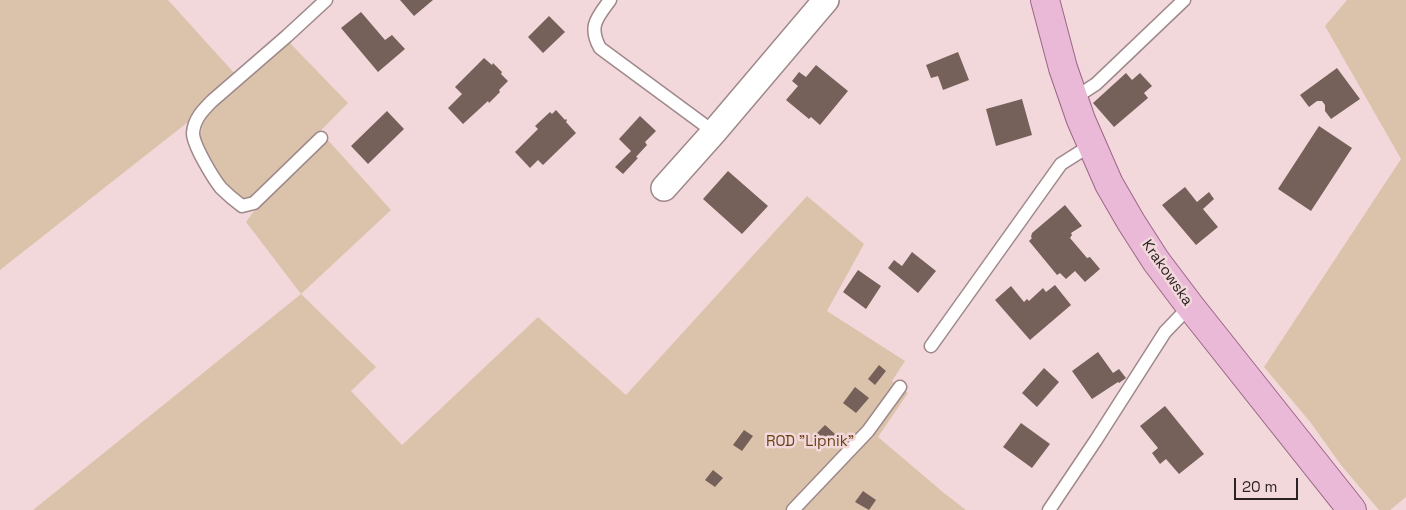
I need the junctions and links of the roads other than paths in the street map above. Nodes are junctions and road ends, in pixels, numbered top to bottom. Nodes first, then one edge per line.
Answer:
1 (326, 0) edge
2 (610, 0) edge
3 (826, 0) edge
4 (1045, 0) edge
5 (1184, 0) edge
6 (1073, 99) junction
7 (714, 132) junction
8 (321, 138) dead end
9 (1091, 145) junction
10 (664, 188) dead end
11 (1190, 306) junction
12 (931, 346) dead end
13 (900, 387) dead end
14 (793, 510) edge
15 (1049, 510) edge
16 (1352, 510) edge

1 - 8 lane
2 - 7 lane
3 - 7 street
4 - 6 main road, Krakowska
5 - 6 lane
6 - 9 main road, Krakowska
7 - 10 street
9 - 11 main road, Krakowska
9 - 12 lane
11 - 15 lane
11 - 16 main road, Krakowska
13 - 14 lane

